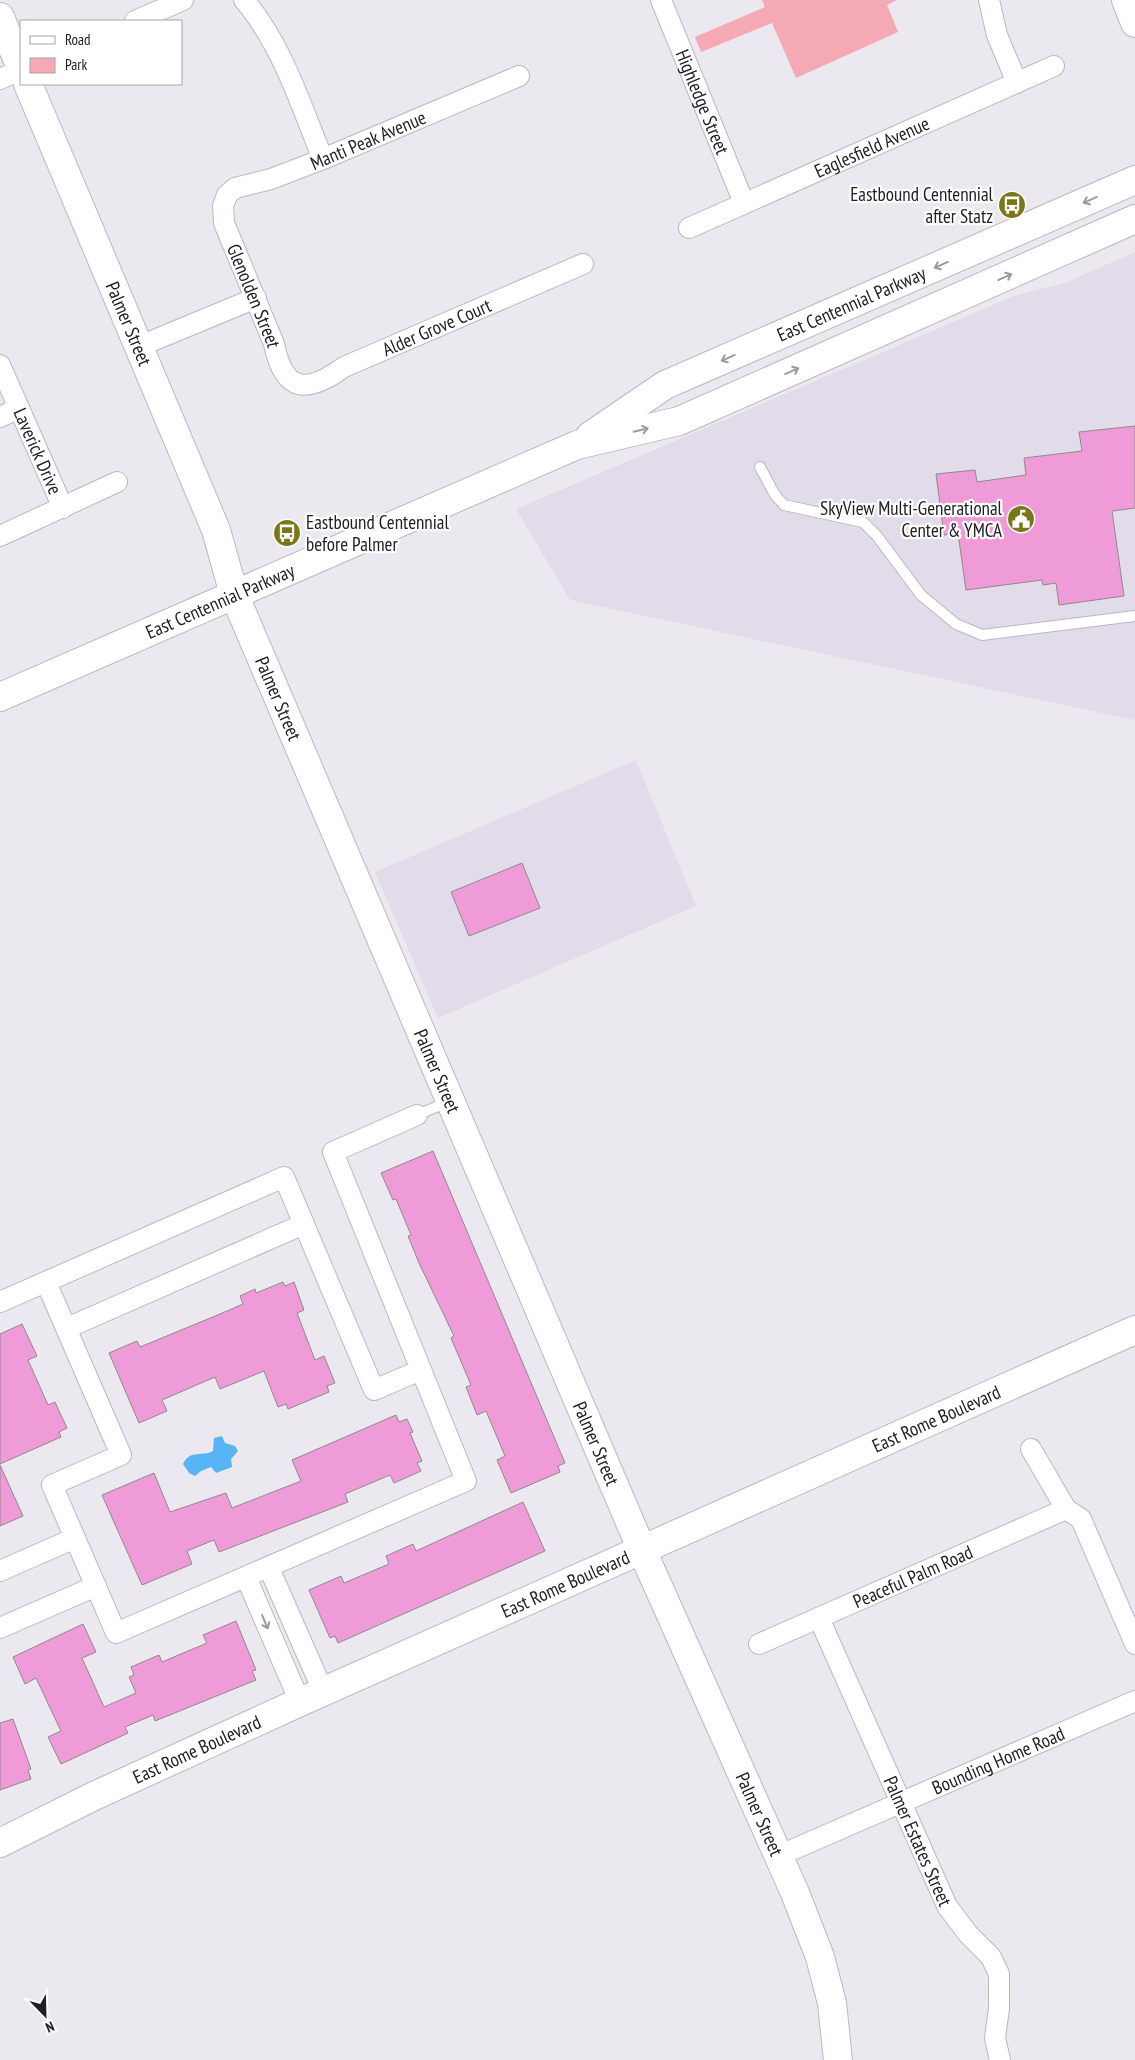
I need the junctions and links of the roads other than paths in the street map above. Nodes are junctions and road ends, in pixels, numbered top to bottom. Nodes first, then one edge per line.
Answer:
1 (183, 0) edge
2 (244, 0) edge
3 (661, 0) edge
4 (989, 0) edge
5 (1126, 0) edge
6 (0, 17) edge
7 (137, 20) edge
8 (1135, 23) edge
9 (1054, 66) dead end
10 (20, 67) edge
11 (20, 69) edge
12 (519, 76) dead end
13 (0, 79) edge
14 (1017, 83) junction
15 (28, 85) edge
16 (324, 159) junction
17 (1135, 180) edge
18 (744, 203) junction
19 (222, 206) joint
20 (1135, 219) edge
21 (688, 228) dead end
22 (583, 264) dead end
23 (256, 298) junction
24 (778, 336) junction
25 (140, 346) junction
26 (0, 365) edge
27 (292, 381) joint
28 (19, 408) junction
29 (706, 408) junction
30 (0, 417) edge
31 (576, 445) junction
32 (760, 467) dead end
33 (117, 482) dead end
34 (63, 508) junction
35 (0, 536) edge
36 (234, 594) junction
37 (1135, 616) edge
38 (0, 697) edge
39 (450, 1101) junction
40 (417, 1116) joint
41 (304, 1224) junction
42 (46, 1282) junction
43 (0, 1302) edge
44 (67, 1328) junction
45 (1135, 1330) edge
46 (421, 1370) junction
47 (1031, 1449) dead end
48 (1066, 1509) junction
49 (75, 1538) junction
50 (642, 1548) junction
51 (269, 1568) junction
52 (0, 1571) edge
53 (246, 1577) junction
54 (96, 1586) junction
55 (819, 1618) junction
56 (0, 1628) edge
57 (759, 1644) dead end
58 (1135, 1644) edge
59 (312, 1697) junction
60 (1135, 1701) edge
61 (902, 1804) junction
62 (0, 1843) edge
63 (778, 1856) junction
64 (838, 2060) edge
65 (1000, 2060) edge

1 - 7 street
2 - 16 street
3 - 18 street, Highledge Street
4 - 14 street
5 - 8 street
6 - 10 street
9 - 14 street, Eaglesfield Avenue
11 - 13 street
12 - 16 street, Manti Peak Avenue
14 - 18 street, Eaglesfield Avenue
15 - 25 street, Palmer Street
16 - 19 street, Manti Peak Avenue
17 -> 24 street, East Centennial Parkway
18 - 21 street, Eaglesfield Avenue
19 - 23 street, Glenolden Street
29 -> 20 street, East Centennial Parkway
22 - 27 street, Alder Grove Court
23 - 25 street
23 - 27 street, Glenolden Street
24 - 29 street
24 -> 31 street, East Centennial Parkway
25 - 36 street, Palmer Street
26 - 28 street, Laverick Drive
28 - 30 street
28 - 34 street, Laverick Drive
31 -> 29 street, East Centennial Parkway
31 - 36 street, East Centennial Parkway
32 - 37 lane
33 - 34 street
34 - 35 street
36 - 38 street, East Centennial Parkway
36 - 39 street, Palmer Street
39 - 40 lane
39 - 50 street, Palmer Street
40 - 46 street
41 - 42 street
41 - 44 street
41 - 46 street
42 - 43 street
42 - 44 street
44 - 49 street
45 - 50 street, East Rome Boulevard
46 - 51 street
47 - 48 street
48 - 55 street, Peaceful Palm Road
48 - 58 street
49 - 52 street
49 - 54 street
50 - 59 street, East Rome Boulevard
50 - 63 street, Palmer Street
51 - 53 street
51 - 59 street
53 - 54 street
53 -> 59 street
54 - 56 street
55 - 57 street, Peaceful Palm Road
55 - 61 street, Palmer Estates Street
59 - 62 street, East Rome Boulevard
60 - 61 street, Bounding Home Road
61 - 63 street, Bounding Home Road
61 - 65 street, Palmer Estates Street
63 - 64 street, Palmer Street

